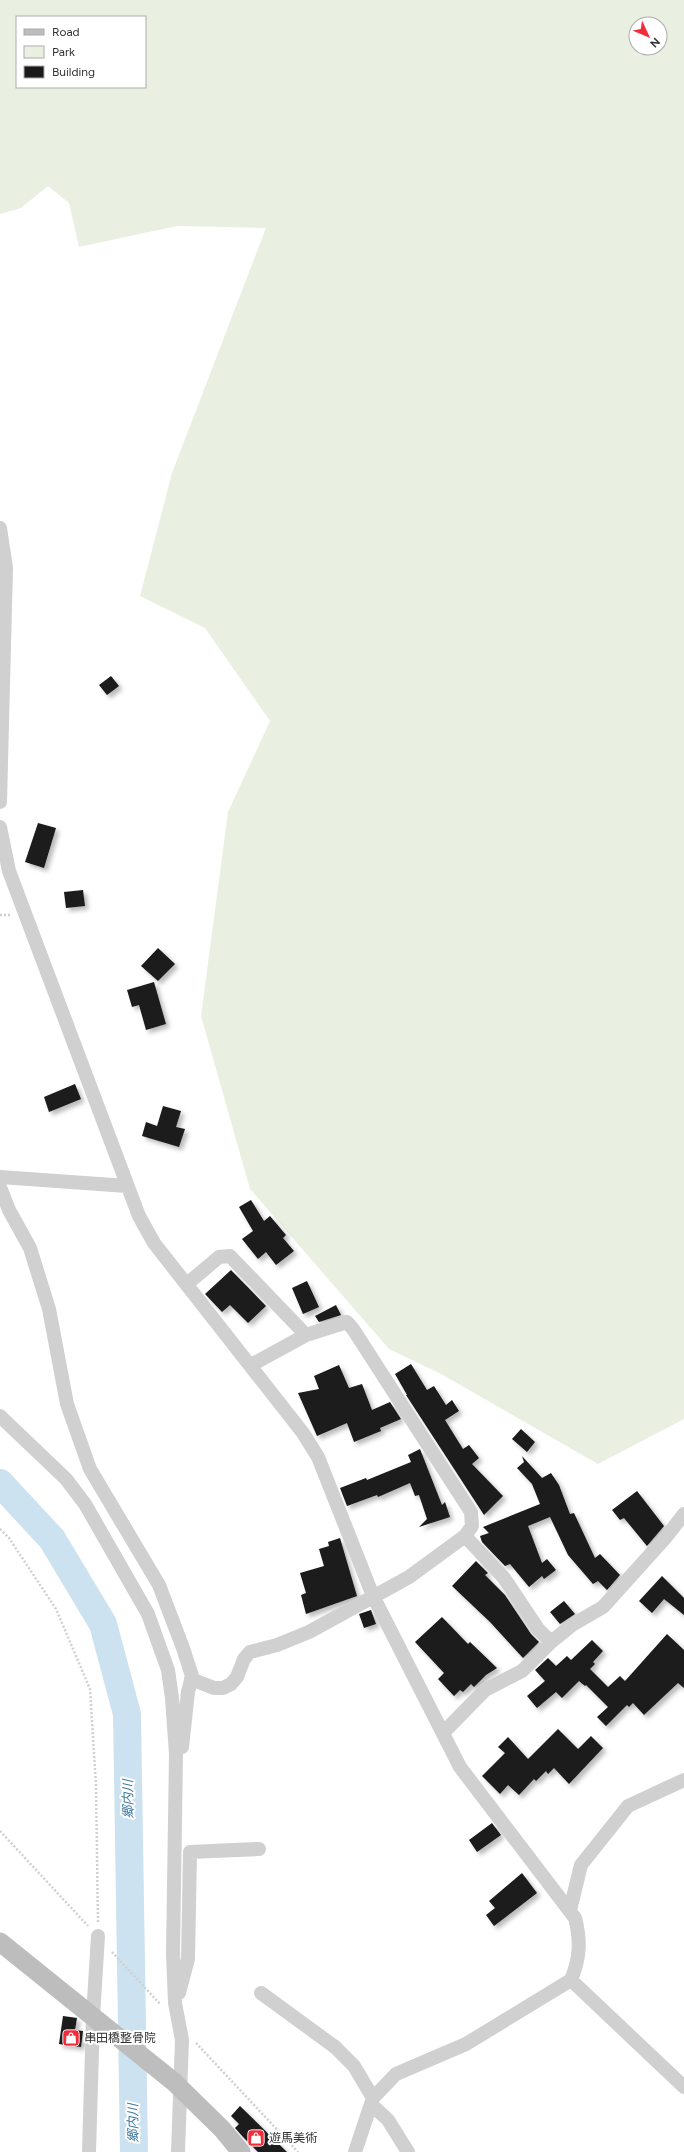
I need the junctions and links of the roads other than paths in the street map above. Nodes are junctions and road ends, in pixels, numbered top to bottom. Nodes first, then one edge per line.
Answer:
1 (0, 528) edge
2 (1, 716) edge
3 (0, 802) edge
4 (0, 827) edge
5 (0, 1177) edge
6 (127, 1186) junction
7 (0, 1187) edge
8 (187, 1284) junction
9 (306, 1335) junction
10 (251, 1365) junction
11 (0, 1416) edge
12 (684, 1514) edge
13 (465, 1536) junction
14 (373, 1596) junction
15 (552, 1642) junction
16 (191, 1679) junction
17 (443, 1733) junction
18 (176, 1764) junction
19 (684, 1780) edge
20 (259, 1849) dead end
21 (174, 1873) junction
22 (189, 1874) junction
23 (570, 1910) junction
24 (98, 1936) road end
25 (0, 1942) edge
26 (572, 1980) junction
27 (261, 1993) dead end
28 (174, 2013) junction
29 (93, 2017) junction
30 (178, 2086) junction
31 (684, 2087) edge
32 (372, 2101) junction
33 (89, 2152) edge
34 (178, 2152) edge
35 (241, 2152) edge
36 (355, 2152) edge
37 (408, 2152) edge

1 - 2 street
2 - 3 street
4 - 6 street
5 - 6 street
6 - 8 street
7 - 16 street
8 - 9 street
8 - 10 street
9 - 10 street
9 - 13 street
10 - 14 street
11 - 18 street
12 - 15 street
13 - 14 street
13 - 15 street
14 - 16 street
14 - 17 street
15 - 17 street
16 - 18 street
17 - 23 street
18 - 21 street
19 - 23 street
20 - 22 street
21 - 22 street
21 - 28 street
22 - 28 street
23 - 26 street
24 - 29 street
25 - 29 main road
26 - 31 street
26 - 32 street
27 - 32 street
28 - 30 street
29 - 30 main road
29 - 33 street
30 - 34 street
30 - 35 main road
32 - 36 street
32 - 37 street

